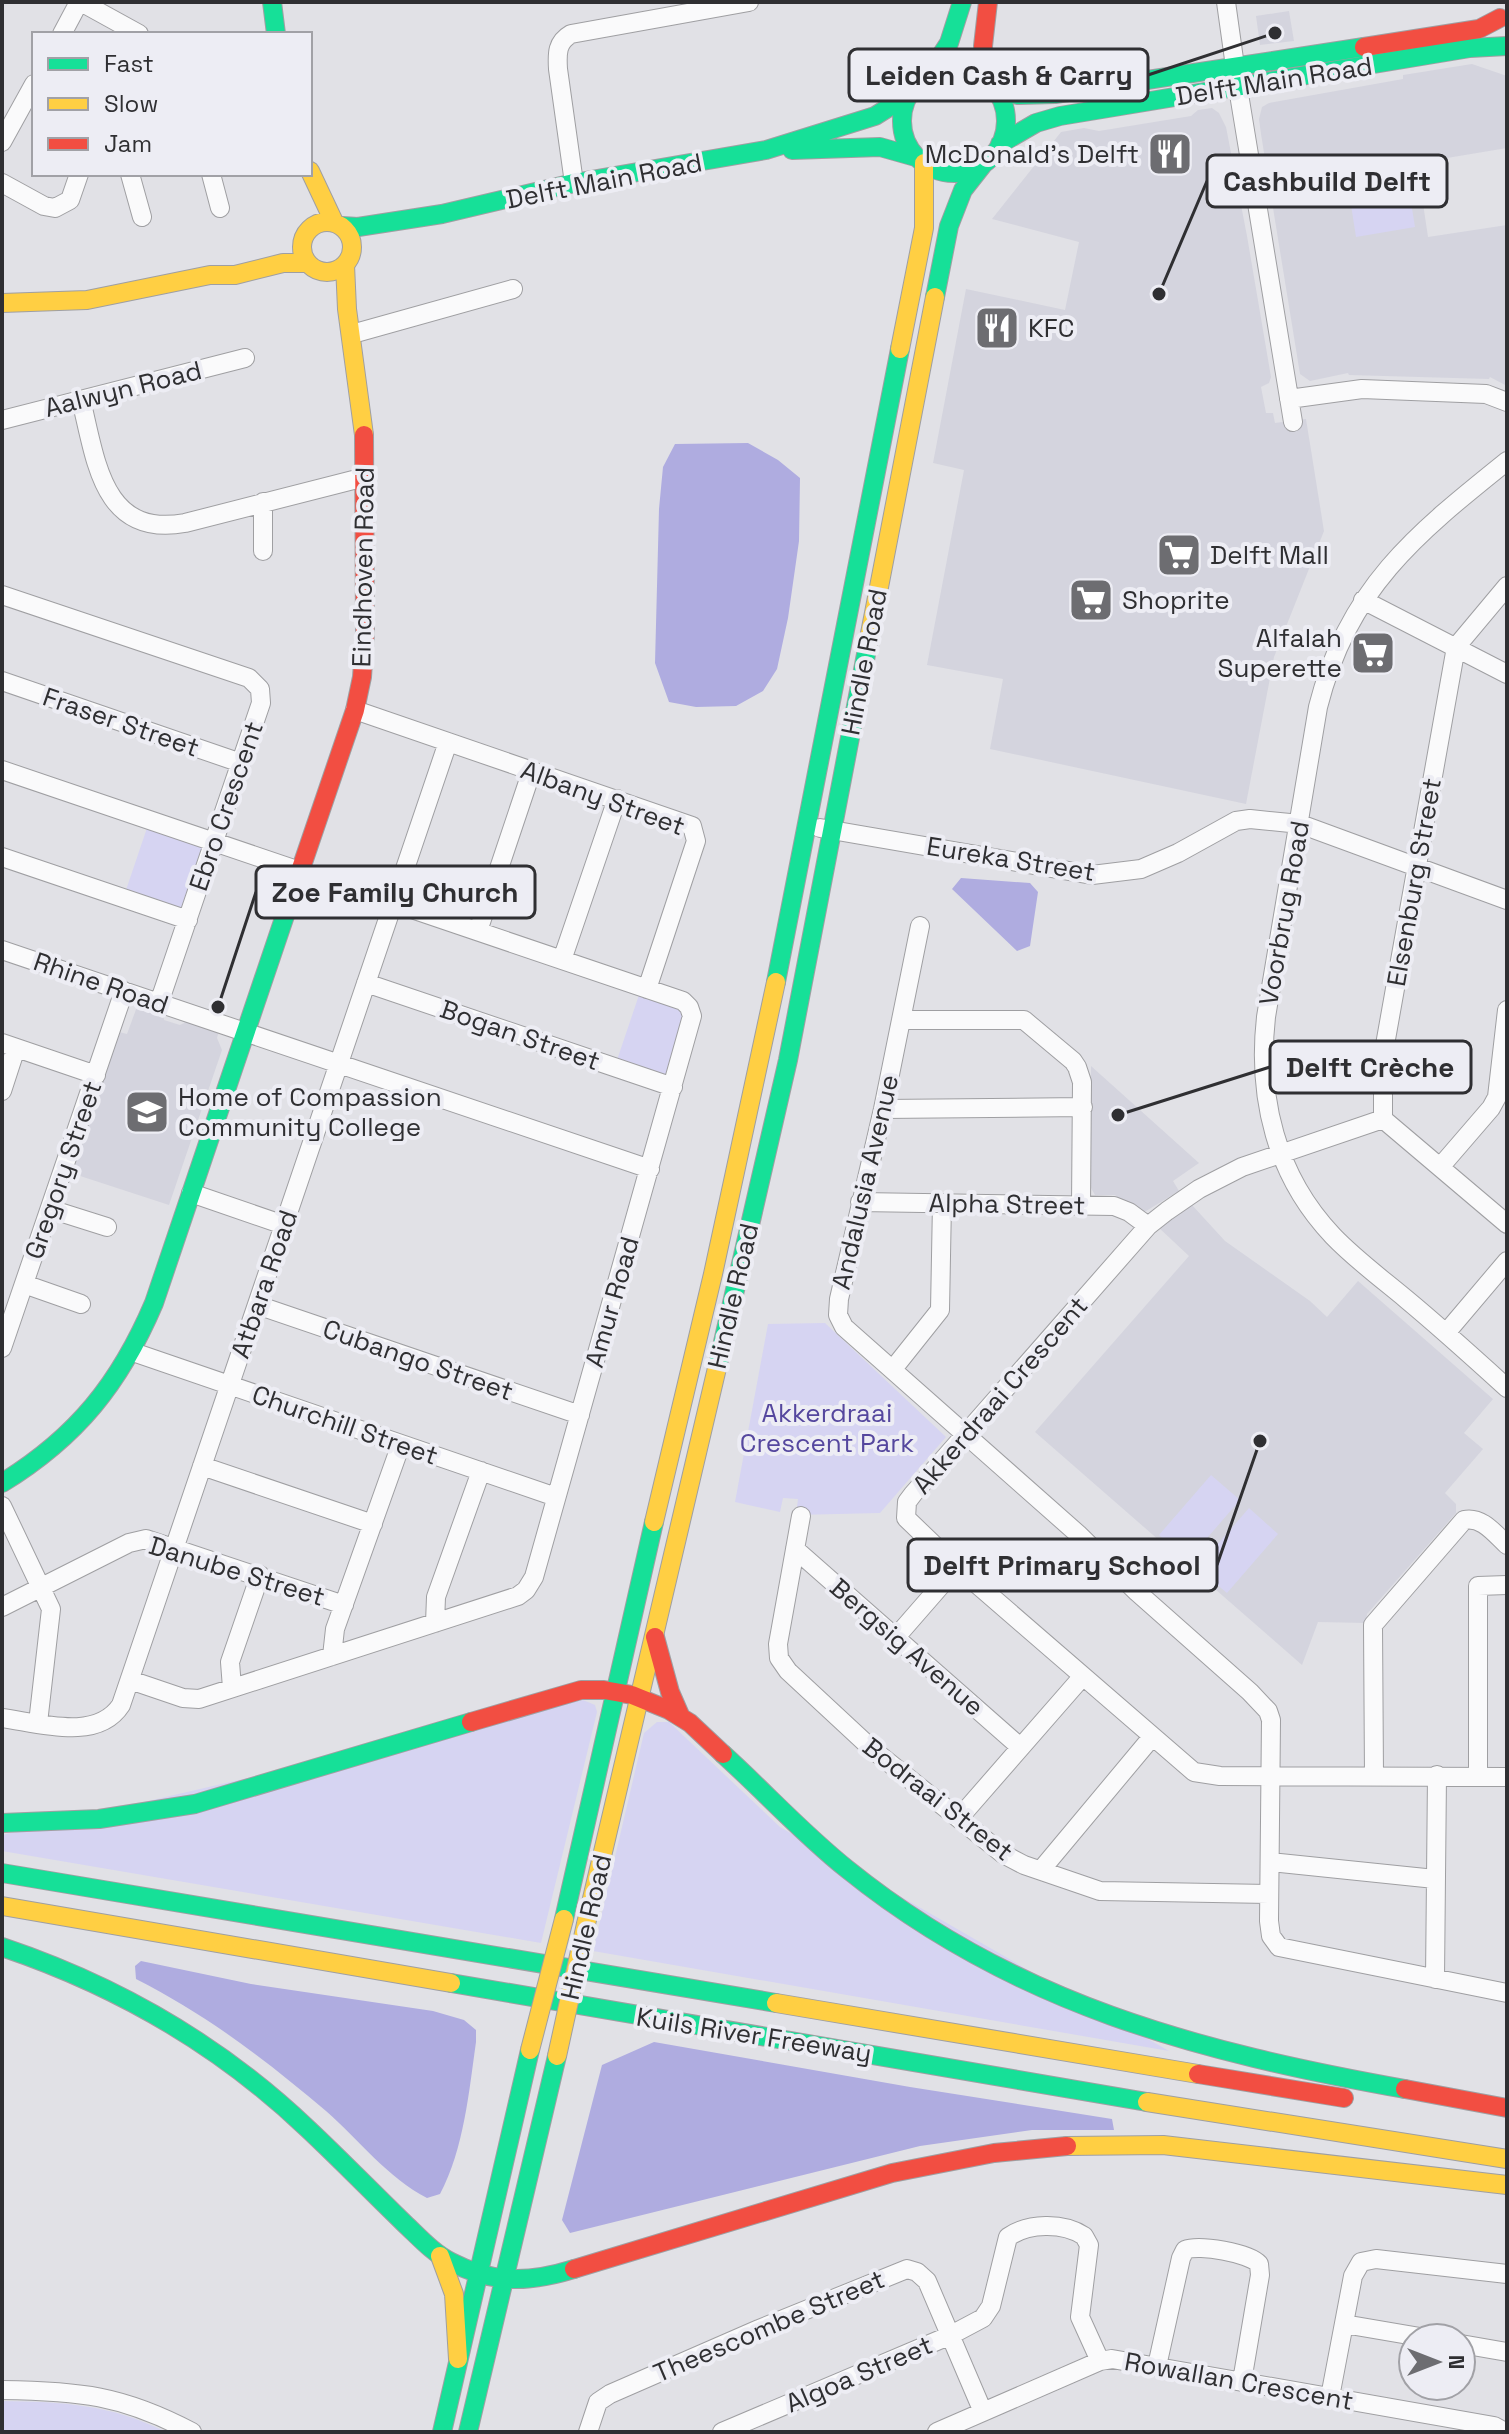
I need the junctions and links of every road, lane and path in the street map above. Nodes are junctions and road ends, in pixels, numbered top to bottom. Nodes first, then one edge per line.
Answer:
1 (80, 2) edge
2 (272, 2) edge
3 (749, 2) edge
4 (962, 2) edge
5 (988, 2) edge
6 (1226, 2) edge
7 (1504, 13) edge
8 (63, 32) edge
9 (135, 32) edge
10 (276, 32) edge
11 (1507, 46) edge
12 (1236, 66) junction
13 (926, 78) junction
14 (990, 84) junction
15 (32, 88) edge
16 (1238, 88) junction
17 (910, 94) junction
18 (2, 142) edge
19 (1000, 144) junction
20 (766, 150) junction
21 (921, 161) junction
22 (985, 162) junction
23 (312, 175) edge
24 (78, 176) edge
25 (131, 176) edge
26 (212, 176) edge
27 (305, 176) edge
28 (2, 183) edge
29 (574, 183) junction
30 (220, 208) dead end
31 (442, 214) junction
32 (142, 217) dead end
33 (338, 224) junction
34 (307, 232) junction
35 (348, 262) junction
36 (312, 266) junction
37 (210, 275) junction
38 (513, 289) dead end
39 (2, 303) edge
40 (350, 330) junction
41 (245, 358) dead end
42 (1289, 399) junction
43 (81, 400) junction
44 (1507, 402) edge
45 (2, 420) edge
46 (1293, 422) dead end
47 (1507, 461) edge
48 (365, 477) junction
49 (263, 502) junction
50 (263, 551) dead end
51 (1507, 586) edge
52 (2, 595) edge
53 (1363, 600) junction
54 (1456, 647) junction
55 (1507, 674) edge
56 (2, 681) edge
57 (355, 710) junction
58 (448, 742) junction
59 (241, 763) junction
60 (2, 770) edge
61 (532, 770) junction
62 (617, 799) junction
63 (1300, 824) junction
64 (807, 826) junction
65 (832, 830) junction
66 (214, 841) junction
67 (2, 857) edge
68 (1418, 867) junction
69 (300, 870) junction
70 (1507, 900) edge
71 (394, 902) junction
72 (188, 920) junction
73 (920, 926) dead end
74 (478, 931) junction
75 (2, 950) edge
76 (562, 960) junction
77 (366, 983) junction
78 (647, 989) junction
79 (124, 991) junction
80 (159, 1003) junction
81 (1507, 1010) edge
82 (901, 1020) junction
83 (244, 1032) junction
84 (9, 1046) edge
85 (339, 1064) junction
86 (96, 1075) junction
87 (673, 1087) junction
88 (2, 1091) edge
89 (1083, 1107) junction
90 (883, 1109) junction
91 (1383, 1119) junction
92 (1279, 1153) junction
93 (1441, 1166) junction
94 (650, 1169) junction
95 (191, 1193) junction
96 (860, 1202) junction
97 (942, 1203) junction
98 (1081, 1205) junction
99 (50, 1209) junction
100 (1507, 1224) edge
101 (284, 1225) junction
102 (1148, 1226) junction
103 (107, 1227) dead end
104 (1507, 1261) edge
105 (24, 1284) junction
106 (81, 1304) dead end
107 (257, 1305) junction
108 (1446, 1333) junction
109 (2, 1348) edge
110 (133, 1352) junction
111 (893, 1369) junction
112 (230, 1386) junction
113 (1507, 1388) edge
114 (580, 1415) junction
115 (965, 1434) junction
116 (401, 1444) junction
117 (202, 1466) junction
118 (481, 1471) junction
119 (2, 1483) edge
120 (556, 1497) junction
121 (2, 1506) edge
122 (801, 1516) dead end
123 (373, 1524) junction
124 (1507, 1545) edge
125 (175, 1547) junction
126 (795, 1549) junction
127 (957, 1567) junction
128 (260, 1575) junction
129 (1507, 1585) edge
130 (41, 1587) junction
131 (344, 1605) junction
132 (2, 1607) edge
133 (435, 1623) junction
134 (655, 1637) junction
135 (896, 1637) junction
136 (332, 1656) junction
137 (1083, 1676) junction
138 (130, 1680) junction
139 (232, 1688) junction
140 (615, 1692) junction
141 (641, 1699) junction
142 (680, 1715) junction
143 (2, 1718) edge
144 (38, 1723) junction
145 (1152, 1737) junction
146 (1019, 1746) junction
147 (1437, 1775) junction
148 (1270, 1776) junction
149 (1374, 1776) junction
150 (1478, 1776) junction
151 (1507, 1777) edge
152 (960, 1817) junction
153 (2, 1823) edge
154 (1270, 1862) junction
155 (1041, 1870) junction
156 (2, 1873) edge
157 (1435, 1879) junction
158 (1269, 1894) junction
159 (2, 1906) edge
160 (2, 1947) edge
161 (1435, 1979) junction
162 (1507, 1993) edge
163 (1359, 2101) dead end
164 (1507, 2108) edge
165 (1432, 2113) dead end
166 (1507, 2125) edge
167 (1507, 2159) edge
168 (1507, 2185) edge
169 (440, 2256) junction
170 (479, 2272) junction
171 (1507, 2274) edge
172 (505, 2278) junction
173 (1344, 2324) junction
174 (1397, 2333) edge
175 (951, 2335) junction
176 (1477, 2347) edge
177 (1507, 2352) edge
178 (458, 2359) junction
179 (1100, 2361) junction
180 (1157, 2366) junction
181 (1242, 2381) junction
182 (2, 2390) edge
183 (1330, 2397) junction
184 (983, 2412) junction
185 (192, 2432) edge
186 (442, 2432) edge
187 (468, 2432) edge
188 (588, 2432) edge
189 (722, 2432) edge
190 (937, 2432) edge
191 (1505, 2432) edge

1 - 8 street
1 - 9 street
2 - 10 main road
3 - 29 street
4 - 13 main road
5 - 14 main road
6 - 12 street
7 - 11 main road
7 - 12 main road, Delft Main Road
11 - 16 main road, Delft Main Road
12 - 14 main road, Delft Main Road
12 - 16 street
13 - 14 main road
13 - 17 main road
14 - 19 main road
15 - 18 street
16 - 19 main road, Delft Main Road
16 - 42 street
17 - 20 main road, Delft Main Road
17 - 21 main road
19 - 22 main road
20 - 21 main road, Delft Main Road
20 - 29 main road, Delft Main Road
21 - 22 main road
21 - 64 main road, Hindle Road
22 - 65 main road, Hindle Road
23 - 33 main road
24 - 28 street
25 - 32 street
26 - 30 street
27 - 34 main road
29 - 31 main road, Delft Main Road
31 - 33 main road, Delft Main Road
31 - 35 main road, Delft Main Road
33 - 34 main road
33 - 35 main road
34 - 36 main road
34 - 37 main road
35 - 36 main road
35 - 40 main road, Eindhoven Road
36 - 37 main road
36 - 40 main road, Eindhoven Road
37 - 39 main road
38 - 40 street
40 - 48 main road, Eindhoven Road
41 - 43 street, Aalwyn Road
42 - 44 street
42 - 46 street
43 - 45 street, Aalwyn Road
43 - 49 street
47 - 53 street, Voorbrug Road
48 - 49 street
48 - 57 main road, Eindhoven Road
49 - 50 street
51 - 54 street
52 - 59 street, Ebro Crescent
53 - 54 street
53 - 63 street, Voorbrug Road
54 - 55 street
54 - 68 street, Elsenburg Street
56 - 59 street, Fraser Street
57 - 58 street, Albany Street
57 - 69 main road, Eindhoven Road
58 - 61 street, Albany Street
58 - 71 street, Atbara Road
59 - 66 street, Ebro Crescent
60 - 66 street, Amur Road
61 - 62 street, Albany Street
61 - 74 street
62 - 76 street
62 - 78 street, Albany Street
63 - 65 street, Eureka Street
63 - 68 street, Eureka Street
63 - 92 street, Voorbrug Road
64 - 65 street, Eureka Street
64 - 140 main road, Hindle Road
65 - 134 main road, Hindle Road
66 - 69 street, Amur Road
66 - 72 street, Ebro Crescent
67 - 72 street
68 - 70 street, Eureka Street
68 - 91 street, Elsenburg Street
69 - 71 street, Amur Road
69 - 83 main road, Eindhoven Road
71 - 74 street, Amur Road
71 - 77 street, Atbara Road
72 - 80 street, Ebro Crescent
73 - 82 street, Andalusia Avenue
74 - 76 street, Amur Road
75 - 79 street, Rhine Road
76 - 78 street, Amur Road
77 - 85 street, Atbara Road
77 - 87 street, Bogan Street
78 - 87 street, Amur Road
79 - 80 street, Rhine Road
79 - 86 street, Gregory Street
80 - 83 street, Rhine Road
81 - 93 street
82 - 89 street
82 - 90 street, Andalusia Avenue
83 - 85 street, Rhine Road
83 - 95 main road, Eindhoven Road
84 - 86 street
84 - 88 street
85 - 94 street, Rhine Road
85 - 101 street, Atbara Road
86 - 99 street, Gregory Street
87 - 94 street, Amur Road
89 - 90 street
89 - 98 street
90 - 96 street, Andalusia Avenue
91 - 92 street, Akkerdraai Crescent
91 - 93 street
92 - 102 street, Akkerdraai Crescent
92 - 108 street, Voorbrug Road
93 - 100 street
94 - 114 street, Amur Road
95 - 101 street
95 - 110 main road, Eindhoven Road
96 - 97 street, Alpha Street
96 - 111 street, Andalusia Avenue
97 - 98 street, Alpha Street
97 - 111 street
98 - 102 street, Alpha Street
99 - 103 street
99 - 105 street, Gregory Street
101 - 107 street, Atbara Road
102 - 115 street, Akkerdraai Crescent
104 - 108 street
105 - 106 street
105 - 109 street, Gregory Street
107 - 112 street, Atbara Road
107 - 114 street, Cubango Street
108 - 113 street, Voorbrug Road
110 - 112 street, Churchill Street
110 - 119 main road, Eindhoven Road
111 - 115 street, Andalusia Avenue
112 - 116 street, Churchill Street
112 - 117 street, Atbara Road
114 - 120 street, Amur Road
115 - 127 street, Akkerdraai Crescent
115 - 148 street, Andalusia Avenue
116 - 118 street, Churchill Street
116 - 123 street
117 - 123 street
117 - 125 street, Atbara Road
118 - 120 street, Churchill Street
118 - 133 street
120 - 133 street, Amur Road
121 - 130 street
122 - 126 street, Bodraai Street
123 - 131 street
124 - 149 street
125 - 128 street, Danube Street
125 - 130 street, Danube Street
125 - 138 street, Atbara Road
126 - 135 street, Bergsig Avenue
126 - 152 street, Bodraai Street
127 - 135 street
127 - 137 street, Akkerdraai Crescent
128 - 131 street, Danube Street
128 - 139 street
129 - 150 street
130 - 132 street, Danube Street
130 - 144 street
131 - 136 street
133 - 136 street, Amur Road
134 - 141 main road, Hindle Road
134 - 142 main road
135 - 146 street, Bergsig Avenue
136 - 139 street, Amur Road
137 - 145 street, Akkerdraai Crescent
137 - 146 street
138 - 139 street, Amur Road
138 - 144 street, Atbara Road
140 - 141 main road
140 - 153 main road
140 - 170 main road, Hindle Road, bridge
141 - 142 main road
141 - 172 main road, Hindle Road, bridge
142 - 164 main road
143 - 144 street, Atbara Road
145 - 148 street, Akkerdraai Crescent
145 - 155 street
146 - 152 street
147 - 149 street, Akkerdraai Crescent
147 - 150 street, Akkerdraai Crescent
147 - 157 street
148 - 149 street, Akkerdraai Crescent
148 - 154 street, Andalusia Avenue
150 - 151 street, Akkerdraai Crescent
152 - 155 street, Bodraai Street
154 - 157 street
154 - 158 street, Andalusia Avenue
155 - 158 street, Bodraai Street
156 - 163 main road, Kuils River Freeway
157 - 161 street
158 - 161 street, Andalusia Avenue
159 - 167 main road, Kuils River Freeway
160 - 169 main road
161 - 162 street
165 - 166 main road
168 - 172 main road
169 - 170 main road
169 - 178 main road
170 - 172 main road
170 - 178 main road, Hindle Road
171 - 173 street
172 - 187 main road, Hindle Road
173 - 174 street
173 - 183 street
175 - 179 street, Algoa Street
175 - 184 street, Theescombe Street
175 - 188 street, Theescombe Street
175 - 189 street, Algoa Street
176 - 177 street
178 - 186 main road, Hindle Road
179 - 180 street, Rowallan Crescent
179 - 184 street, Rowallan Crescent
180 - 181 street, Rowallan Crescent
180 - 181 street
181 - 183 street, Rowallan Crescent
182 - 185 street
183 - 191 street, Rowallan Crescent
184 - 190 street, Rowallan Crescent

